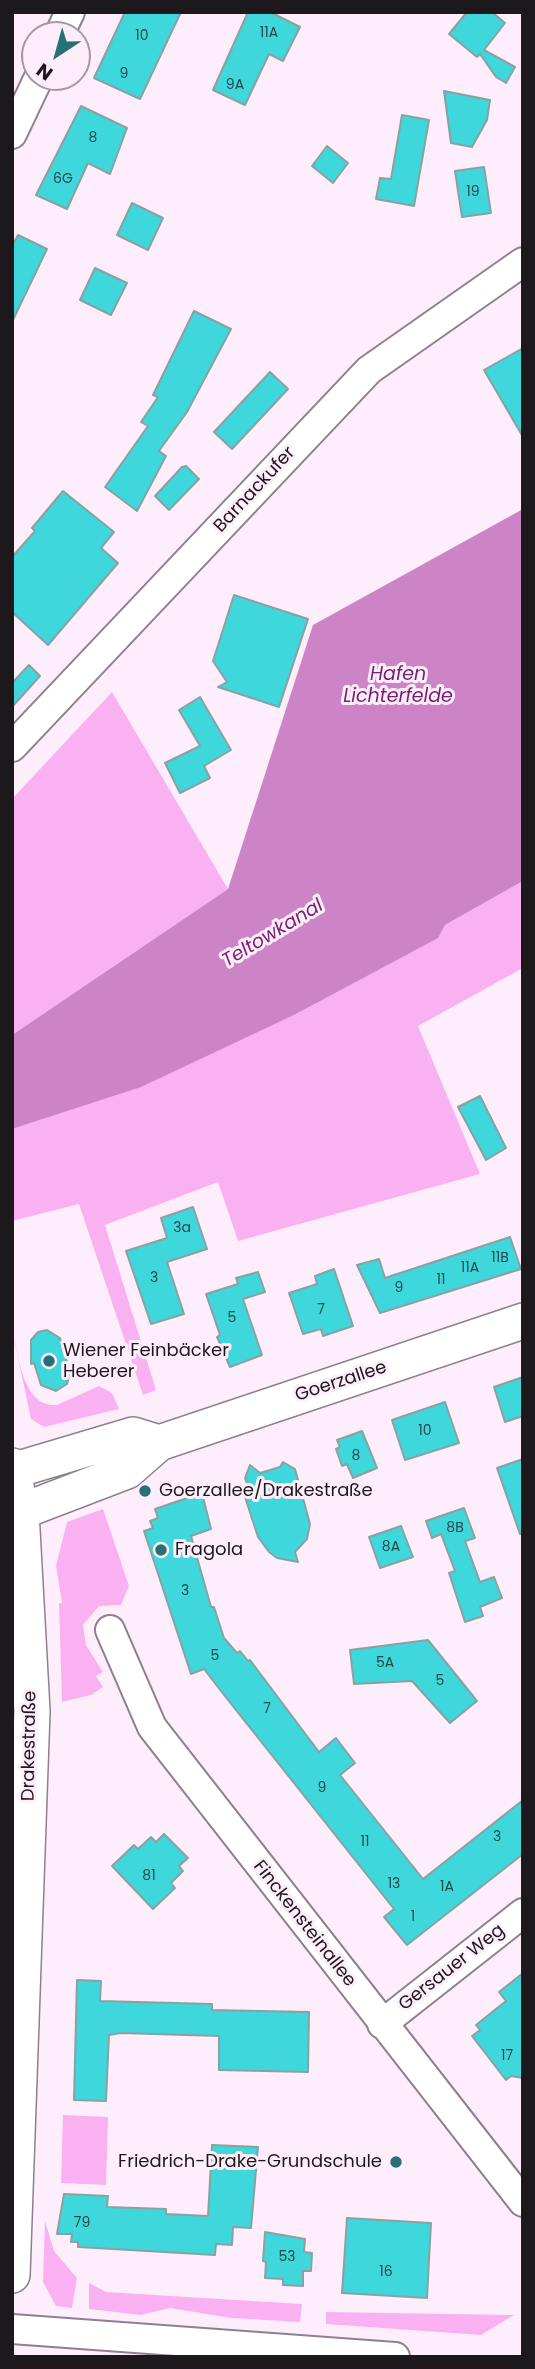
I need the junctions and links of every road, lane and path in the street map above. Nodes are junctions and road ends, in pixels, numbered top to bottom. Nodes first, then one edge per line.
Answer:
1 (32, 91) edge
2 (12, 134) edge
3 (523, 262) edge
4 (12, 747) edge
5 (523, 1321) edge
6 (159, 1443) junction
7 (13, 1469) edge
8 (17, 1514) edge
9 (110, 1630) dead end
10 (523, 1913) edge
11 (382, 2024) junction
12 (523, 2202) edge
13 (12, 2275) edge
14 (12, 2329) edge
15 (395, 2357) edge

1 - 2 street
3 - 4 street, Barnackufer
5 - 6 main road, Goerzallee
6 - 7 main road, Goerzallee
6 - 8 main road, Goerzallee
7 - 8 main road, Drakestraße
8 - 13 main road, Drakestraße
9 - 11 street, Finckensteinallee
10 - 11 street, Gersauer Weg
11 - 12 street, Finckensteinallee
14 - 15 street

